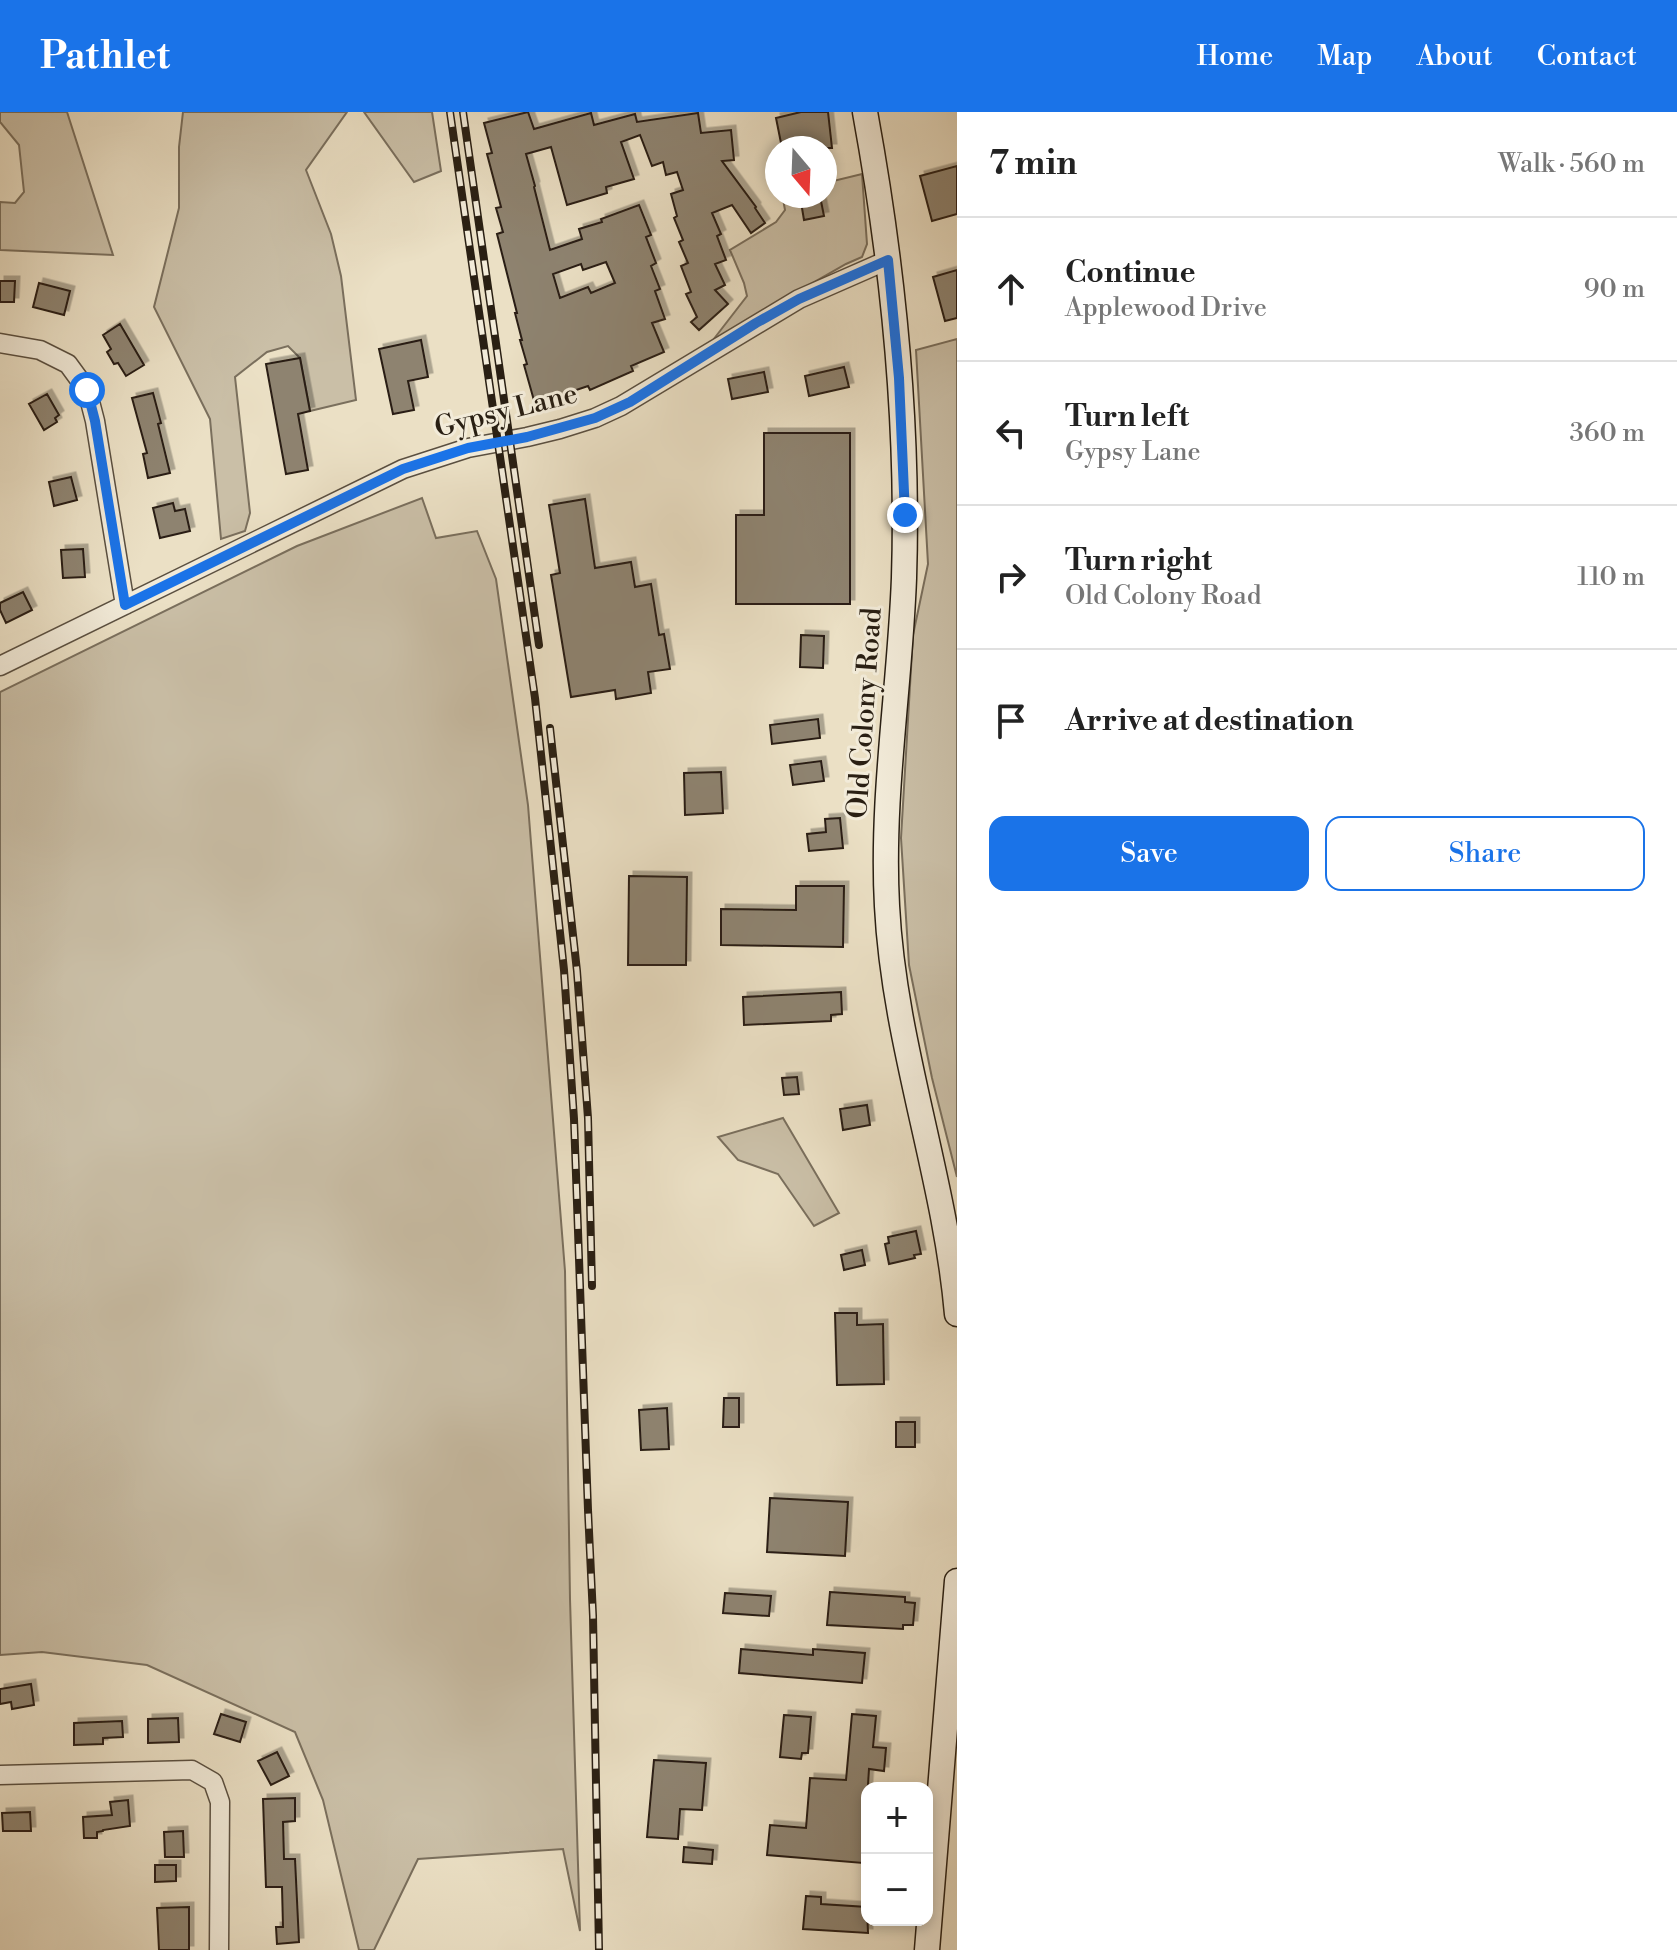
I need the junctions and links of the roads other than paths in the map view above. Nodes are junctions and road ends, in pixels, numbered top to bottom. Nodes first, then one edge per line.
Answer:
1 (865, 112) edge
2 (888, 260) junction
3 (0, 343) edge
4 (125, 605) junction
5 (0, 666) edge
6 (957, 1314) edge
7 (957, 1581) edge
8 (0, 1775) edge
9 (219, 1950) edge
10 (927, 1950) edge

1 - 2 main road, Old Colony Road
2 - 4 street, Gypsy Lane
2 - 6 main road, Old Colony Road
3 - 4 street
4 - 5 street, Gypsy Lane
7 - 10 main road
8 - 9 street

